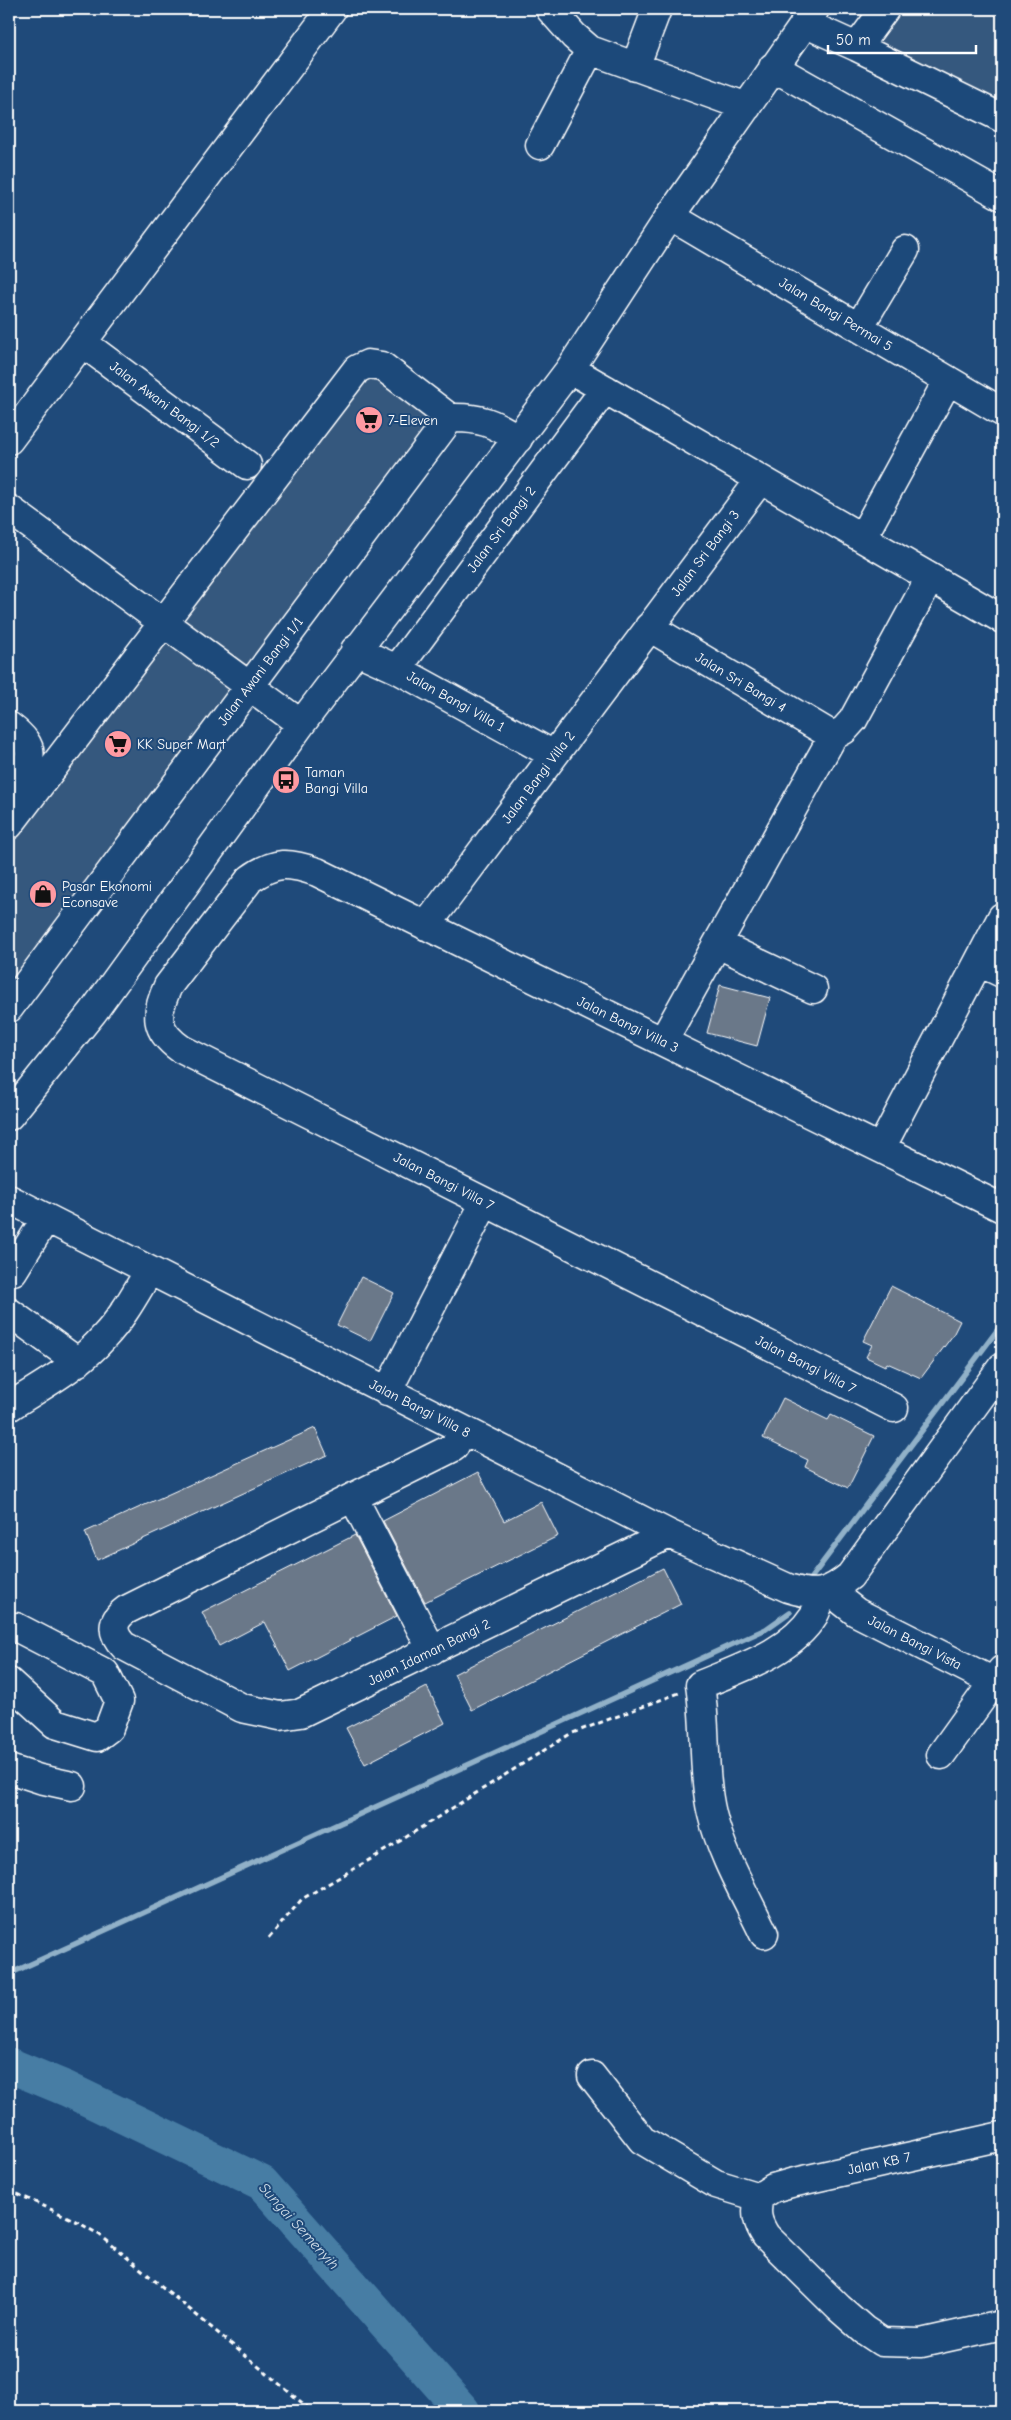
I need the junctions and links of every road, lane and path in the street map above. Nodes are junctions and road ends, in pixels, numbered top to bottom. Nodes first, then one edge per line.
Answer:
1 (332, 9) edge
2 (550, 9) edge
3 (657, 9) edge
4 (885, 9) edge
5 (810, 16) edge
6 (857, 47) junction
7 (590, 50) junction
8 (635, 67) junction
9 (773, 67) junction
10 (747, 107) junction
11 (1002, 118) edge
12 (540, 145) dead end
13 (1002, 196) edge
14 (670, 216) junction
15 (905, 250) dead end
16 (859, 327) junction
17 (82, 343) junction
18 (570, 369) junction
19 (948, 380) junction
20 (605, 389) junction
21 (1002, 412) edge
22 (450, 418) junction
23 (518, 439) junction
24 (9, 440) edge
25 (247, 465) dead end
26 (760, 480) junction
27 (9, 509) edge
28 (862, 538) junction
29 (930, 578) junction
30 (1002, 620) edge
31 (162, 624) junction
32 (649, 628) junction
33 (356, 650) junction
34 (397, 669) junction
35 (248, 688) junction
36 (301, 724) junction
37 (9, 726) edge
38 (833, 736) junction
39 (554, 755) junction
40 (9, 789) edge
41 (9, 825) edge
42 (250, 879) joint
43 (1002, 917) edge
44 (426, 926) junction
45 (718, 944) junction
46 (990, 967) edge
47 (813, 989) dead end
48 (9, 1008) edge
49 (664, 1041) junction
50 (9, 1116) edge
51 (881, 1148) junction
52 (9, 1199) edge
53 (485, 1202) junction
54 (1002, 1208) edge
55 (46, 1218) junction
56 (13, 1271) dead end
57 (149, 1271) junction
58 (9, 1312) edge
59 (78, 1362) junction
60 (1002, 1367) edge
61 (387, 1392) junction
62 (9, 1407) edge
63 (894, 1408) dead end
64 (463, 1430) junction
65 (353, 1497) junction
66 (669, 1534) junction
67 (829, 1590) junction
68 (9, 1629) edge
69 (432, 1650) junction
70 (1000, 1679) edge
71 (9, 1682) edge
72 (700, 1684) junction
73 (940, 1755) dead end
74 (9, 1769) edge
75 (72, 1786) dead end
76 (764, 1934) dead end
77 (268, 1938) dead end
78 (592, 2076) dead end
79 (1002, 2136) edge
80 (9, 2190) edge
81 (759, 2197) junction
82 (1002, 2324) edge
83 (312, 2411) edge

1 - 17 street
2 - 7 street
3 - 8 street
4 - 6 street
5 - 6 street
5 - 9 street
6 - 11 street
7 - 8 street
7 - 12 street
8 - 10 street
9 - 10 street
9 - 13 street
10 - 14 street
14 - 16 street, Jalan Bangi Permai 5
14 - 18 street
15 - 16 street
16 - 19 street, Jalan Bangi Permai 5
17 - 24 street
17 - 25 street, Jalan Awani Bangi 1/2
18 - 20 street
18 - 23 street
19 - 21 street, Jalan Bangi Permai 5
19 - 28 street
20 - 26 street
20 - 34 street, Jalan Sri Bangi 2
22 - 23 street
22 - 31 street
22 - 35 street, Jalan Awani Bangi 1/1
23 - 33 street
26 - 28 street
26 - 32 street, Jalan Sri Bangi 3
27 - 31 street
28 - 29 street
29 - 30 street
29 - 38 street
31 - 35 street
31 - 41 street
32 - 38 street, Jalan Sri Bangi 4
32 - 39 street, Jalan Bangi Villa 2
33 - 34 street, Jalan Bangi Villa 1
33 - 36 street
34 - 39 street, Jalan Bangi Villa 1
35 - 36 street
35 - 48 street, Jalan Awani Bangi 1/1
36 - 50 street
37 - 40 street
38 - 45 street
39 - 44 street, Jalan Bangi Villa 2
42 - 44 street, Jalan Bangi Villa 3
42 - 53 street, Jalan Bangi Villa 7
43 - 46 street
44 - 49 street, Jalan Bangi Villa 3
45 - 47 street
45 - 49 street
46 - 51 street
49 - 51 street, Jalan Bangi Villa 3
51 - 54 street, Jalan Bangi Villa 3
52 - 55 street, Jalan Bangi Villa 8
53 - 61 street
53 - 63 street, Jalan Bangi Villa 7
55 - 56 street
55 - 57 street, Jalan Bangi Villa 8
57 - 59 street
57 - 61 street, Jalan Bangi Villa 8
58 - 59 street
59 - 62 street
60 - 67 street
61 - 64 street, Jalan Bangi Villa 8
64 - 65 street
64 - 66 street, Jalan Bangi Villa 8
65 - 69 street
65 - 69 street, Jalan Idaman Bangi 2
66 - 67 street, Jalan Bangi Villa 8
66 - 69 street, Jalan Idaman Bangi 2
67 - 70 street, Jalan Bangi Vista
67 - 72 street
68 - 71 street
70 - 73 street
72 - 76 street
72 - 77 path
74 - 75 street
78 - 81 street
79 - 81 street, Jalan KB 7
80 - 83 path
81 - 82 street

